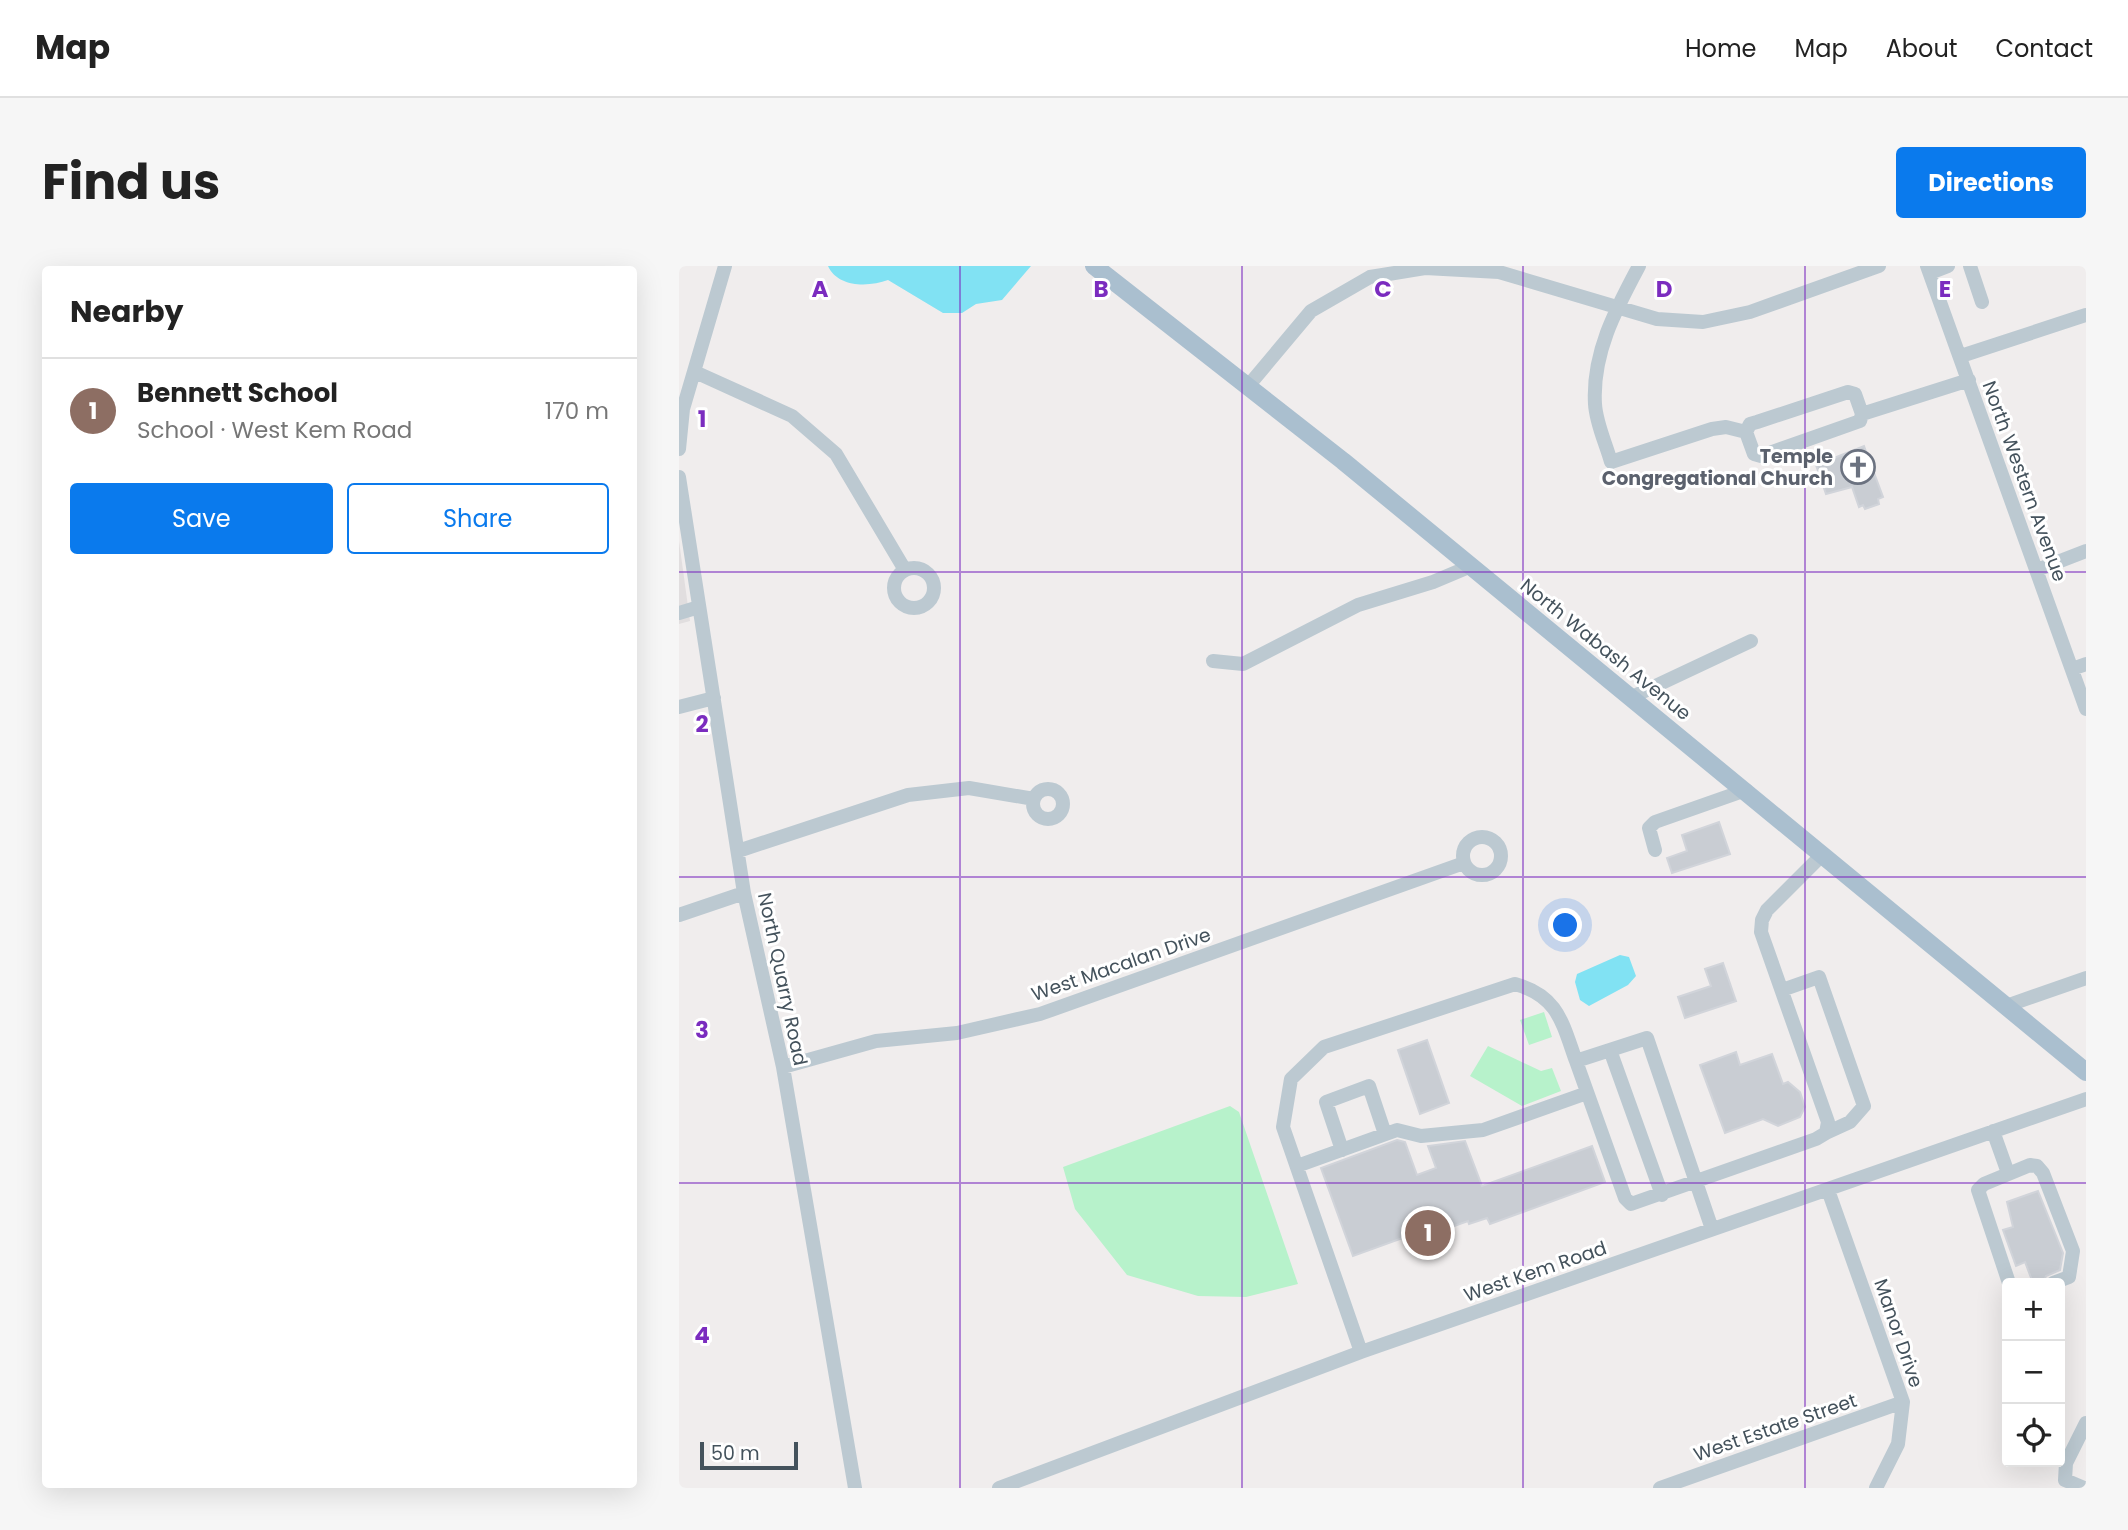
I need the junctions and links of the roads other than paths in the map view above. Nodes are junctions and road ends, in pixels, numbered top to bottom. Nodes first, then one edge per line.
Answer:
1 (725, 266) edge
2 (1094, 266) edge
3 (1639, 266) edge
4 (1879, 266) edge
5 (1948, 266) edge
6 (1970, 266) edge
7 (1929, 270) edge
8 (1369, 271) edge
9 (1982, 302) dead end
10 (1617, 307) junction
11 (2086, 315) edge
12 (1961, 356) junction
13 (695, 372) junction
14 (1969, 380) junction
15 (1249, 385) junction
16 (1863, 414) junction
17 (1746, 432) junction
18 (679, 449) edge
19 (679, 477) edge
20 (2086, 551) edge
21 (1471, 566) junction
22 (905, 570) dead end
23 (2037, 570) junction
24 (699, 607) junction
25 (679, 613) edge
26 (1751, 641) dead end
27 (1213, 661) dead end
28 (2079, 667) edge
29 (1632, 697) junction
30 (714, 698) junction
31 (679, 707) edge
32 (2086, 709) edge
33 (1746, 790) junction
34 (1034, 799) dead end
35 (1655, 850) dead end
36 (738, 851) junction
37 (1823, 854) junction
38 (1464, 863) dead end
39 (744, 894) junction
40 (679, 915) edge
41 (2086, 978) edge
42 (1781, 990) junction
43 (2006, 1006) junction
44 (1611, 1049) junction
45 (1576, 1060) junction
46 (783, 1068) junction
47 (2086, 1072) edge
48 (1587, 1093) junction
49 (2086, 1099) edge
50 (1993, 1131) junction
51 (1826, 1133) junction
52 (1385, 1134) junction
53 (1342, 1150) junction
54 (1297, 1166) junction
55 (2008, 1173) junction
56 (1696, 1182) junction
57 (1828, 1190) junction
58 (1662, 1195) junction
59 (1712, 1229) junction
60 (2007, 1278) edge
61 (2065, 1279) edge
62 (1361, 1352) junction
63 (1903, 1402) junction
64 (2086, 1423) edge
65 (855, 1488) edge
66 (1000, 1488) edge
67 (1660, 1488) edge
68 (1876, 1488) edge
69 (2084, 1488) edge

1 - 13 street
2 - 15 main road, North Wabash Avenue
3 - 10 street
4 - 10 street
5 - 7 street
6 - 9 street
7 - 12 street, North Western Avenue
8 - 10 street
8 - 15 street
10 - 17 street
11 - 12 street
12 - 14 street, North Western Avenue
13 - 18 street
13 - 22 street
14 - 16 street
14 - 23 street, North Western Avenue
15 - 21 main road, North Wabash Avenue
16 - 17 street
16 - 17 street
19 - 24 street, North Quarry Road
20 - 23 street
21 - 27 street
21 - 29 main road, North Wabash Avenue
23 - 28 street, North Western Avenue
24 - 25 street
24 - 30 street, North Quarry Road
26 - 29 street
28 - 32 street, North Western Avenue
29 - 33 main road, North Wabash Avenue
30 - 31 street
30 - 36 street, North Quarry Road
33 - 35 street
33 - 37 main road, North Wabash Avenue
34 - 36 street
36 - 39 street, North Quarry Road
37 - 42 street
37 - 43 main road, North Wabash Avenue
38 - 46 street, West Macalan Drive
39 - 40 street
39 - 46 street, North Quarry Road
41 - 43 street
42 - 51 street
42 - 51 street
43 - 47 main road, North Wabash Avenue
44 - 45 street
44 - 56 street
44 - 58 street
45 - 48 street
45 - 54 street
46 - 65 street, North Quarry Road
48 - 52 street
48 - 58 street
49 - 50 street, West Kem Road
50 - 55 street
50 - 57 street, West Kem Road
51 - 56 street
52 - 53 street
52 - 53 street
53 - 54 street
54 - 62 street
55 - 60 street
55 - 61 street
56 - 58 street
56 - 59 street
57 - 59 street, West Kem Road
57 - 63 street, Manor Drive
59 - 62 street, West Kem Road
62 - 66 street, West Kem Road
63 - 67 street, West Estate Street
63 - 68 street, Manor Drive
64 - 69 street

